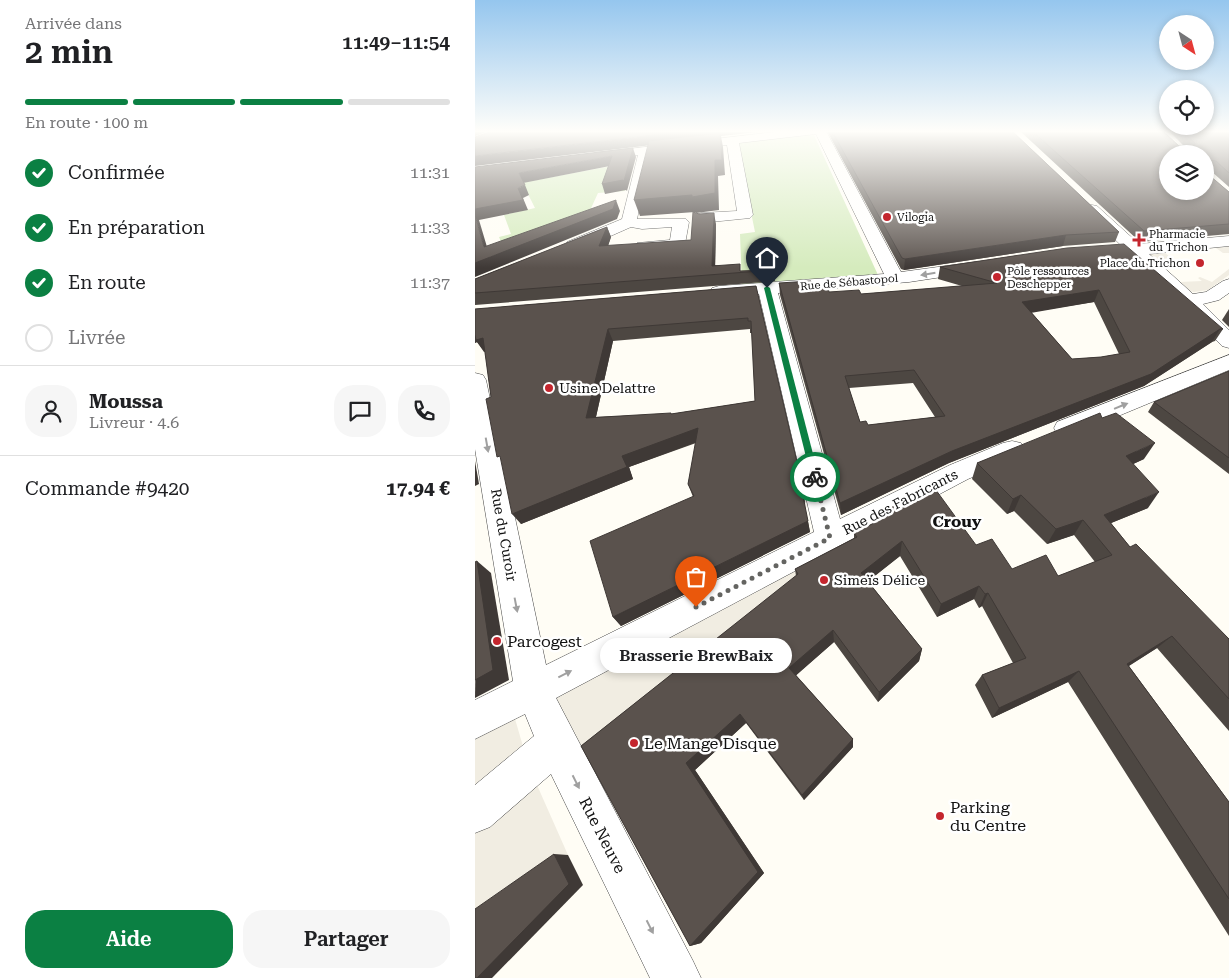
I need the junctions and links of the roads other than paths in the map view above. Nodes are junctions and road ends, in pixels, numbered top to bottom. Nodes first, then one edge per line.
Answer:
1 (639, 177) edge
2 (738, 177) edge
3 (843, 177) edge
4 (1085, 202) edge
5 (701, 218) edge
6 (1229, 241) edge
7 (1134, 249) junction
8 (1107, 250) edge
9 (555, 253) edge
10 (996, 264) edge
11 (895, 278) junction
12 (1229, 285) edge
13 (767, 288) junction
14 (699, 294) edge
15 (1189, 301) junction
16 (1229, 342) edge
17 (1229, 362) edge
18 (475, 380) edge
19 (830, 538) junction
20 (533, 690) junction
21 (475, 720) edge
22 (557, 743) junction
23 (475, 812) edge
24 (676, 978) edge

1 - 9 street
2 - 5 street
3 - 11 street
4 - 7 street
6 - 7 street
7 - 8 street
7 - 15 street
10 -> 11 street, Rue de Sébastopol
11 - 13 street, Rue de Sébastopol
12 - 15 street
13 - 14 street, Rue de Sébastopol
13 - 19 street
15 - 16 street
19 -> 17 street, Rue des Fabricants
18 -> 20 street, Rue du Curoir
20 -> 19 street, Rue des Fabricants
20 - 21 street, Rue des Fabricants
20 - 22 street, Rue Neuve
22 - 23 street
22 -> 24 street, Rue Neuve

